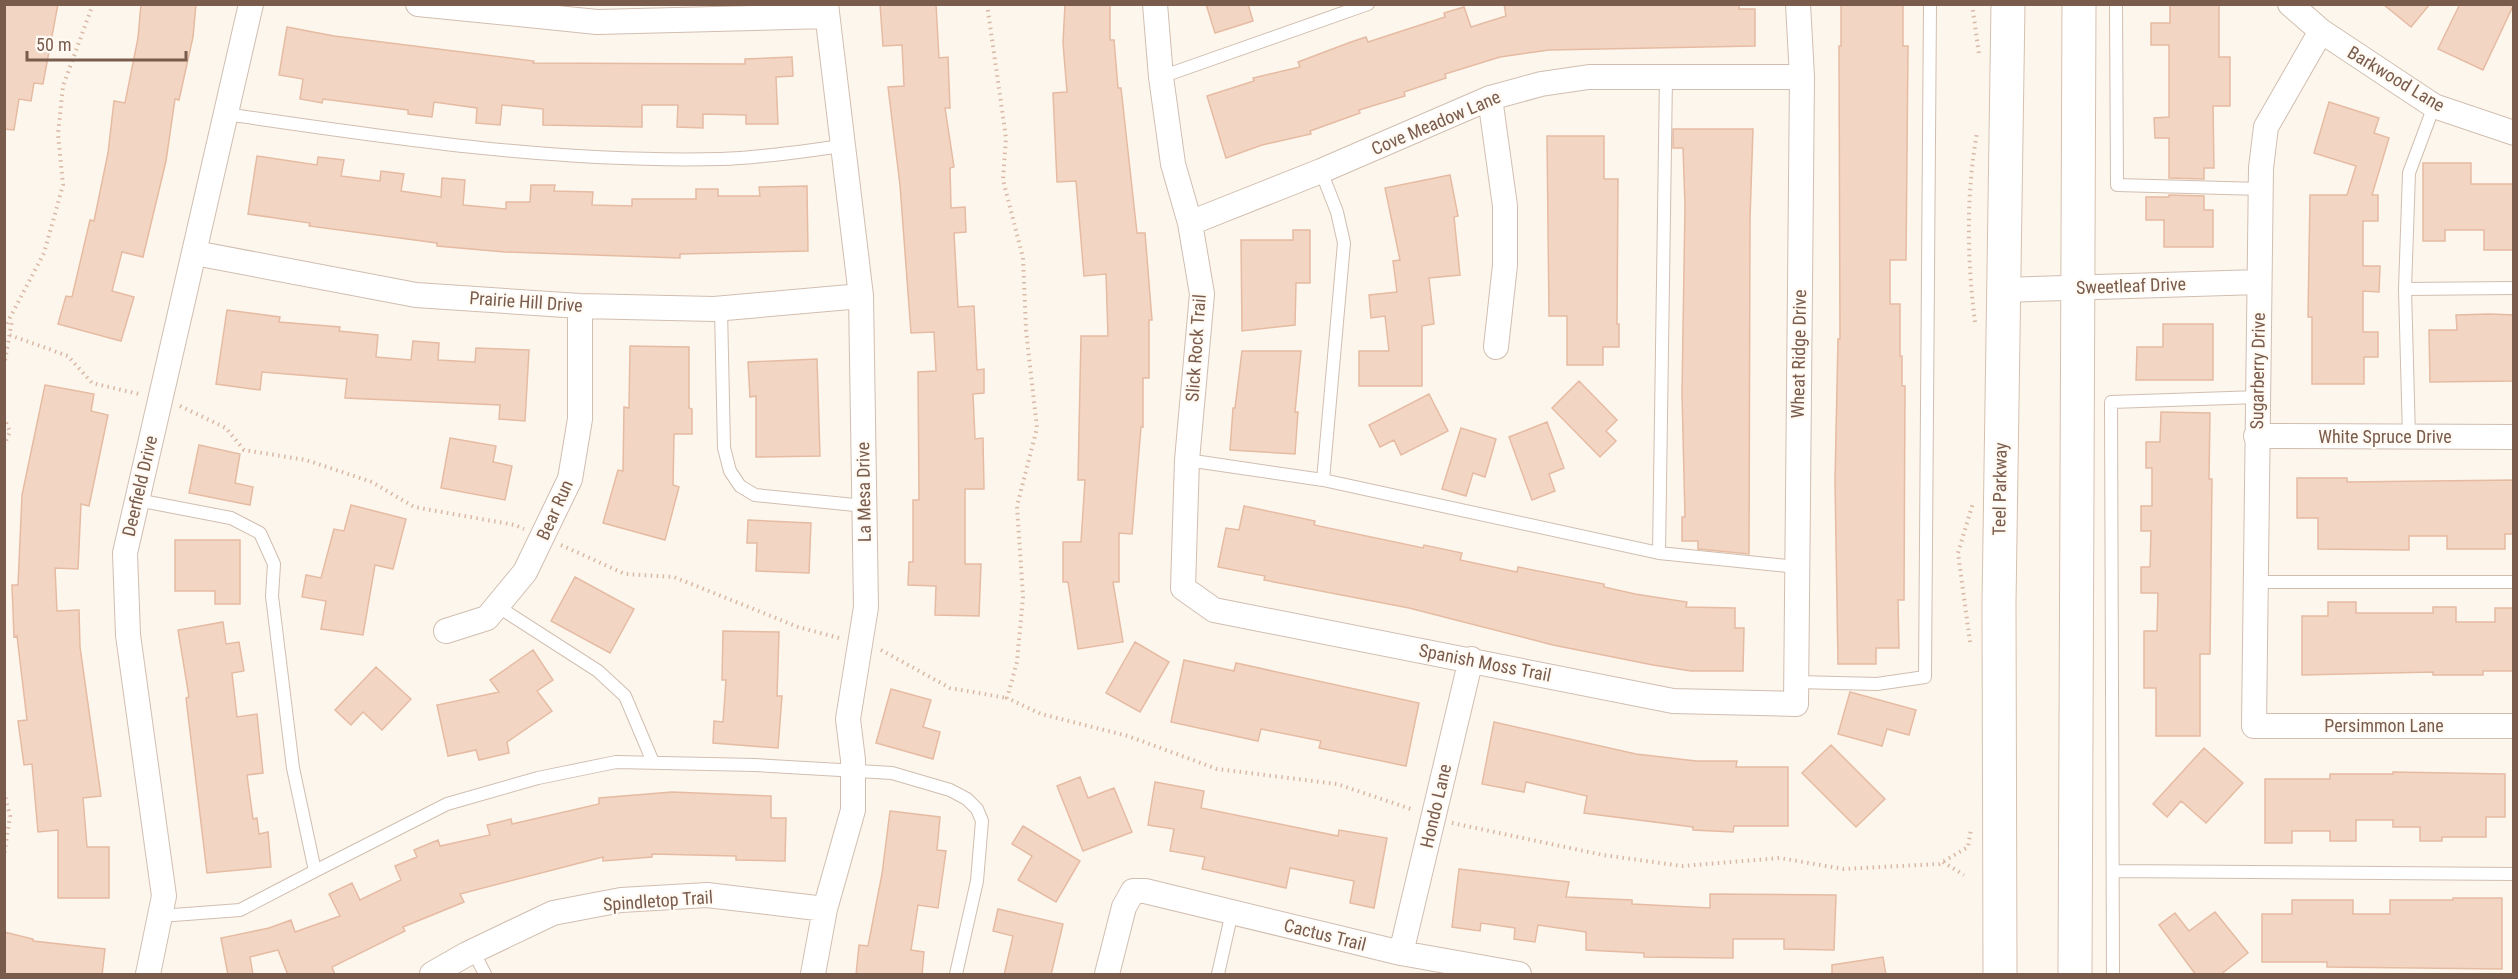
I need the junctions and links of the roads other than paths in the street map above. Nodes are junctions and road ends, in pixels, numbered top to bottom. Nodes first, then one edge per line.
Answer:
1 (251, 4) edge
2 (418, 4) edge
3 (1155, 4) edge
4 (1368, 4) edge
5 (1798, 4) edge
6 (1930, 4) edge
7 (2008, 4) edge
8 (2079, 4) edge
9 (2116, 4) edge
10 (2290, 4) edge
11 (827, 10) edge
12 (2321, 31) junction
13 (1161, 77) junction
14 (1666, 77) junction
15 (1802, 77) junction
16 (1490, 98) junction
17 (2434, 106) junction
18 (226, 114) junction
19 (2514, 133) edge
20 (843, 146) junction
21 (1321, 171) junction
22 (2261, 189) junction
23 (1190, 223) junction
24 (195, 253) junction
25 (2259, 282) junction
26 (2078, 288) junction
27 (2514, 288) edge
28 (2405, 289) junction
29 (2002, 290) junction
30 (861, 296) junction
31 (580, 306) junction
32 (722, 309) junction
33 (1496, 347) dead end
34 (2259, 397) junction
35 (2256, 436) junction
36 (2409, 437) junction
37 (2514, 437) edge
38 (1187, 460) junction
39 (1323, 480) junction
40 (137, 500) junction
41 (865, 506) junction
42 (1659, 554) junction
43 (1797, 567) junction
44 (2255, 582) junction
45 (2514, 582) edge
46 (1183, 588) joint
47 (497, 606) junction
48 (446, 630) dead end
49 (1471, 659) junction
50 (1797, 693) junction
51 (2254, 726) joint
52 (2514, 726) edge
53 (653, 762) junction
54 (853, 770) junction
55 (2113, 871) junction
56 (315, 872) junction
57 (2514, 874) edge
58 (825, 909) junction
59 (1232, 912) junction
60 (160, 916) junction
61 (473, 951) junction
62 (1401, 953) junction
63 (148, 975) edge
64 (432, 975) edge
65 (485, 975) edge
66 (813, 975) edge
67 (956, 975) edge
68 (1107, 975) edge
69 (1218, 975) edge
70 (1518, 975) edge
71 (2000, 975) edge
72 (2075, 975) edge
73 (2114, 975) edge

1 - 18 street, Deerfield Drive
2 - 11 street
3 - 13 street, Slick Rock Trail
4 - 13 lane
5 - 15 street, Wheat Ridge Drive
6 - 50 lane
7 - 29 main road, Teel Parkway
8 - 26 main road
9 - 22 lane
10 - 12 street, Barkwood Lane
11 - 20 street, La Mesa Drive
12 - 17 street, Barkwood Lane
12 - 22 street, Sugarberry Drive
13 - 23 street, Slick Rock Trail
14 - 15 street, Cove Meadow Lane
14 - 16 street, Cove Meadow Lane
14 - 42 lane
15 - 43 street, Wheat Ridge Drive
16 - 21 street, Cove Meadow Lane
16 - 33 street
17 - 19 street, Barkwood Lane
17 - 28 lane
18 - 20 lane
18 - 24 street, Deerfield Drive
20 - 30 street, La Mesa Drive
21 - 23 street, Cove Meadow Lane
21 - 39 lane
22 - 25 street, Sugarberry Drive
23 - 38 street, Slick Rock Trail
24 - 31 street, Prairie Hill Drive
24 - 40 street, Deerfield Drive
25 - 26 street, Sweetleaf Drive
25 - 34 street, Sugarberry Drive
26 - 29 street, Sweetleaf Drive
26 - 72 main road
27 - 28 lane
28 - 36 lane
29 - 71 main road, Teel Parkway
30 - 32 street, Prairie Hill Drive
30 - 41 street, La Mesa Drive
31 - 32 street, Prairie Hill Drive
31 - 47 street, Bear Run
32 - 41 lane
34 - 35 street, Sugarberry Drive
34 - 55 lane
35 - 36 street, White Spruce Drive
35 - 44 street, Sugarberry Drive
36 - 37 street, White Spruce Drive
38 - 39 lane
38 - 46 street, Slick Rock Trail
39 - 42 lane
40 - 56 lane
40 - 60 street, Deerfield Drive
41 - 54 street, La Mesa Drive
42 - 43 lane
43 - 50 street, Wheat Ridge Drive
44 - 45 lane
44 - 51 street, Sugarberry Drive
46 - 49 street, Spanish Moss Trail
47 - 48 street, Bear Run
47 - 53 lane
49 - 50 street, Spanish Moss Trail
49 - 62 street, Hondo Lane
51 - 52 street, Persimmon Lane
53 - 54 lane
53 - 56 lane
54 - 58 street, La Mesa Drive
54 - 67 lane
55 - 57 lane
55 - 73 lane
56 - 60 lane
58 - 61 street, Spindletop Trail
58 - 66 street, La Mesa Drive
59 - 62 street, Cactus Trail
59 - 68 street, Cactus Trail
59 - 69 lane
60 - 63 street, Deerfield Drive
61 - 64 street, Spindletop Trail
61 - 65 lane
62 - 70 street, Cactus Trail

